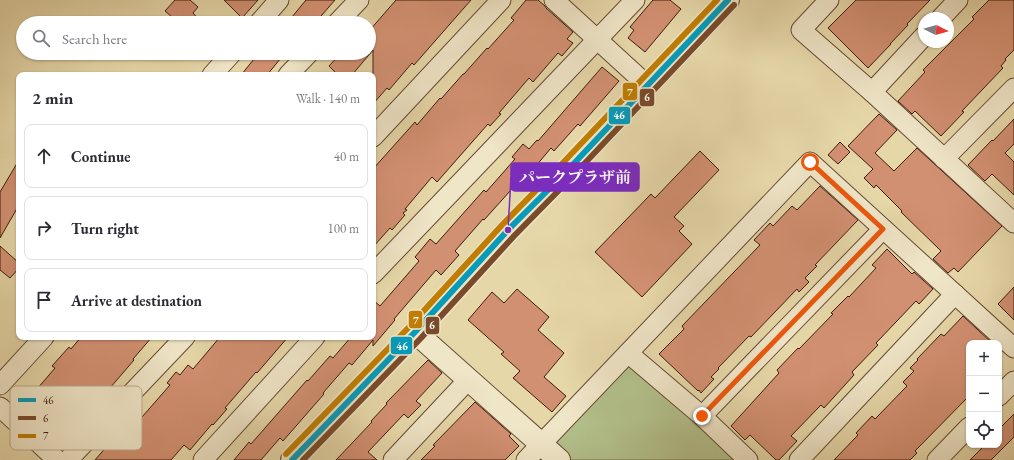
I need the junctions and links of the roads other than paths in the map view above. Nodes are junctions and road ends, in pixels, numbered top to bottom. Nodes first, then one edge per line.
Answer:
1 (279, 0) edge
2 (359, 0) edge
3 (501, 0) edge
4 (554, 0) edge
5 (634, 0) edge
6 (728, 0) edge
7 (829, 0) edge
8 (958, 0) edge
9 (947, 12) edge
10 (265, 16) edge
11 (344, 16) edge
12 (597, 39) junction
13 (918, 42) edge
14 (226, 60) edge
15 (302, 60) edge
16 (215, 72) edge
17 (291, 72) edge
18 (647, 86) junction
19 (1014, 88) edge
20 (872, 92) junction
21 (376, 134) edge
22 (944, 159) junction
23 (1014, 224) edge
24 (883, 229) junction
25 (376, 271) edge
26 (955, 294) junction
27 (415, 332) junction
28 (41, 340) edge
29 (182, 340) edge
30 (312, 340) edge
31 (1014, 348) edge
32 (628, 353) junction
33 (468, 380) junction
34 (1014, 380) edge
35 (0, 384) edge
36 (138, 386) edge
37 (1002, 393) edge
38 (0, 408) edge
39 (702, 416) junction
40 (10, 417) edge
41 (966, 430) edge
42 (541, 444) junction
43 (46, 450) edge
44 (78, 450) edge
45 (57, 460) edge
46 (68, 460) edge
47 (203, 460) edge
48 (292, 460) edge
49 (393, 460) edge
50 (526, 460) edge
51 (559, 460) edge
52 (748, 460) edge
53 (799, 460) edge
54 (937, 460) edge

1 - 10 street
2 - 11 street
3 - 21 street
4 - 12 street
5 - 12 street
6 - 18 street
7 - 20 street
8 - 9 street
12 - 18 street
12 - 25 street
13 - 20 street
14 - 16 street
15 - 17 street
18 - 27 street
19 - 22 street
20 - 22 street
22 - 23 street
24 - 26 street
24 - 32 street
24 - 39 street
26 - 31 street
26 - 53 street
27 - 33 street
27 - 48 street
28 - 35 street
29 - 36 street
30 - 47 street
32 - 39 street
32 - 42 street
33 - 42 street
33 - 49 street
34 - 37 street
38 - 40 street
39 - 52 street
41 - 54 street
42 - 50 street
42 - 51 street
43 - 45 street
44 - 46 street

